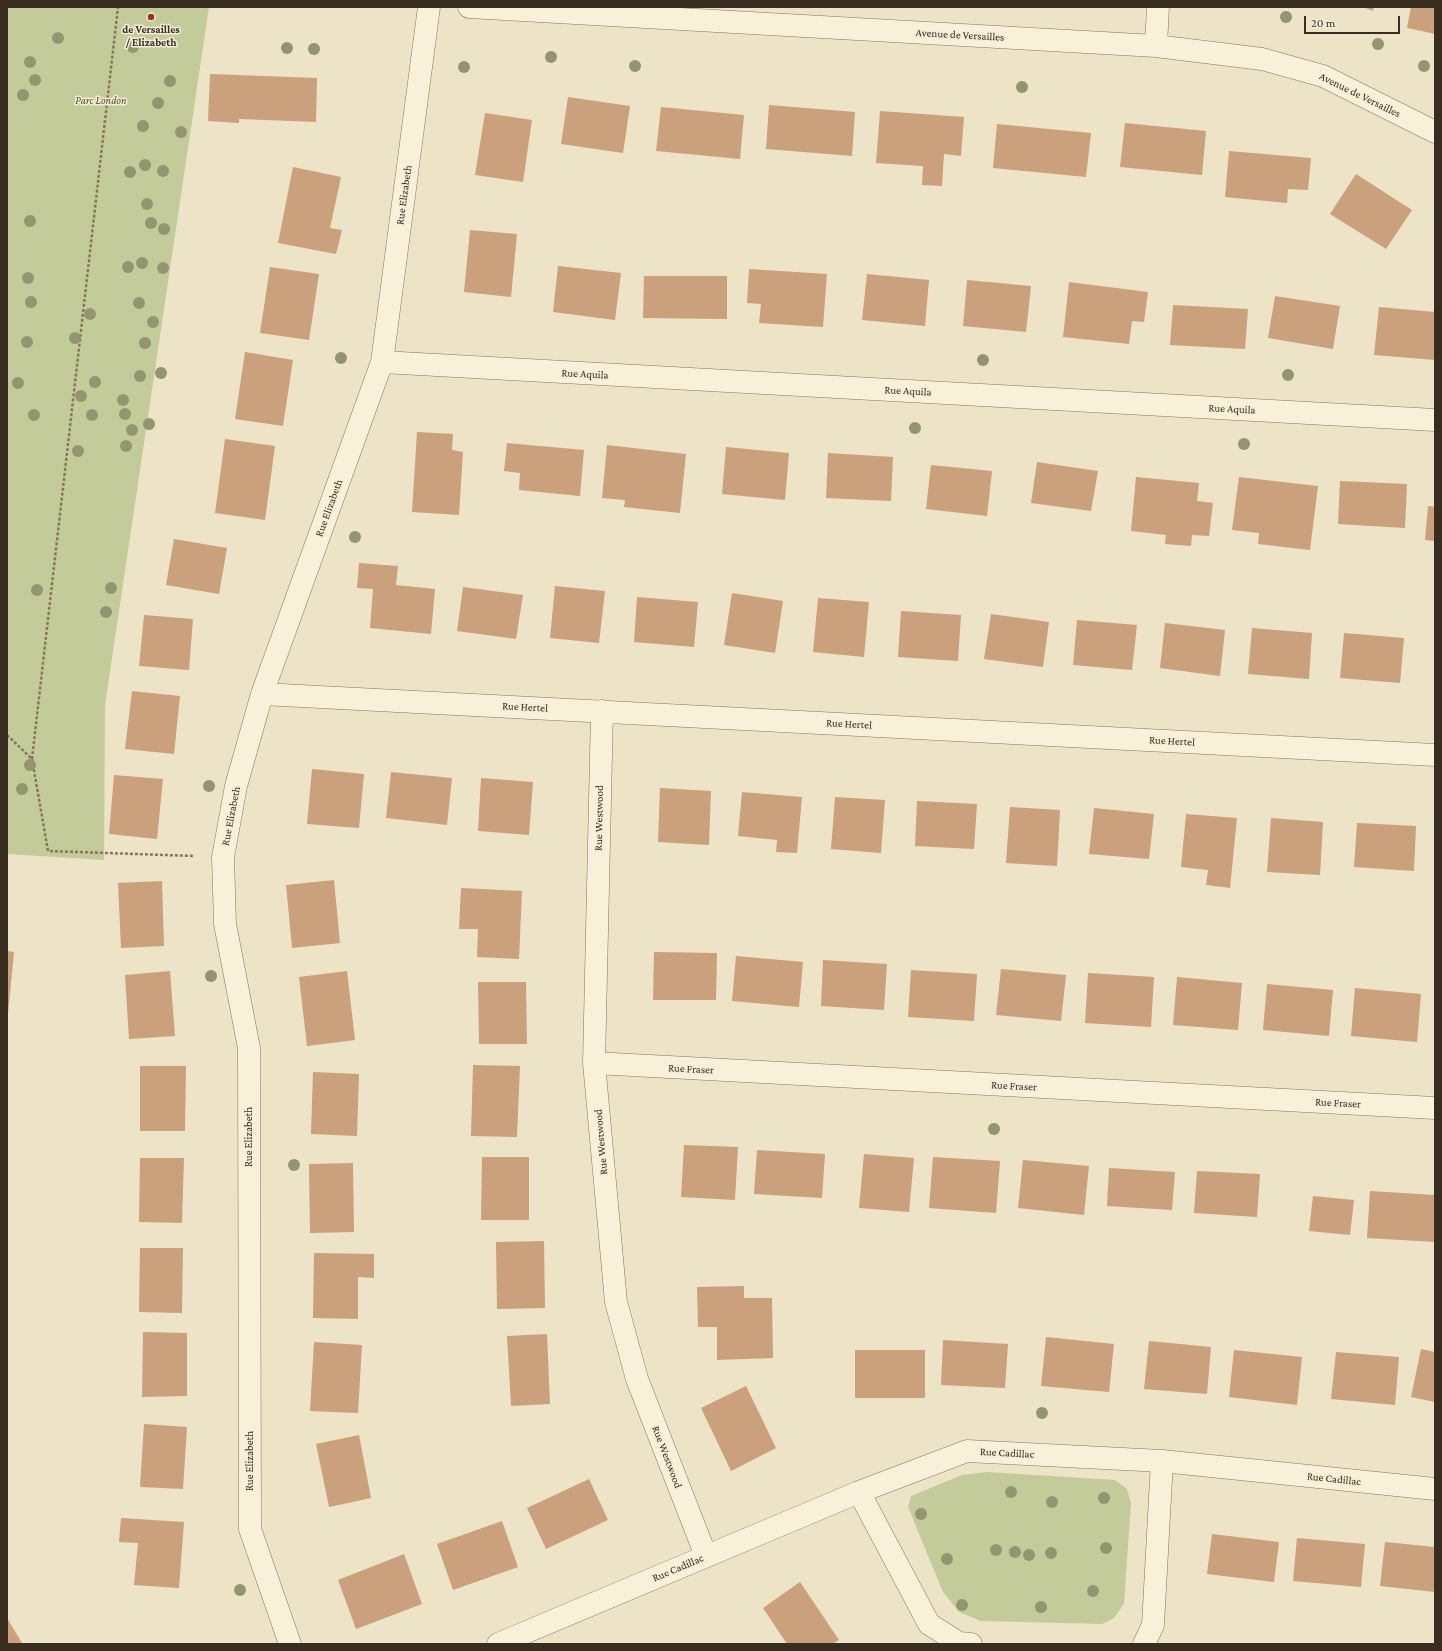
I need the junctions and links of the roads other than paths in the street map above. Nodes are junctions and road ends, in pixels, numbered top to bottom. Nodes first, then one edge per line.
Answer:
1 (429, 7) edge
2 (469, 7) edge
3 (1158, 7) edge
4 (1156, 46) junction
5 (1435, 132) edge
6 (382, 362) junction
7 (1435, 420) edge
8 (262, 694) junction
9 (602, 711) junction
10 (1435, 755) edge
11 (594, 1064) junction
12 (1435, 1108) edge
13 (1162, 1461) junction
14 (1435, 1489) edge
15 (859, 1492) junction
16 (706, 1556) junction
17 (523, 1639) edge
18 (290, 1644) edge
19 (498, 1644) edge
20 (971, 1644) edge
21 (1144, 1644) edge

1 - 6 street, Rue Elizabeth
2 - 4 street, Avenue de Versailles
3 - 4 street
4 - 5 street, Avenue de Versailles
6 - 7 street, Rue Aquila
6 - 8 street, Rue Elizabeth
8 - 9 street, Rue Hertel
8 - 18 street, Rue Elizabeth
9 - 10 street, Rue Hertel
9 - 11 street, Rue Westwood
11 - 12 street, Rue Fraser
11 - 16 street, Rue Westwood
13 - 14 street, Rue Cadillac
13 - 15 street, Rue Cadillac
13 - 21 street
15 - 16 street, Rue Cadillac
15 - 20 street
16 - 17 street, Rue Cadillac
17 - 19 street, Rue Cadillac

